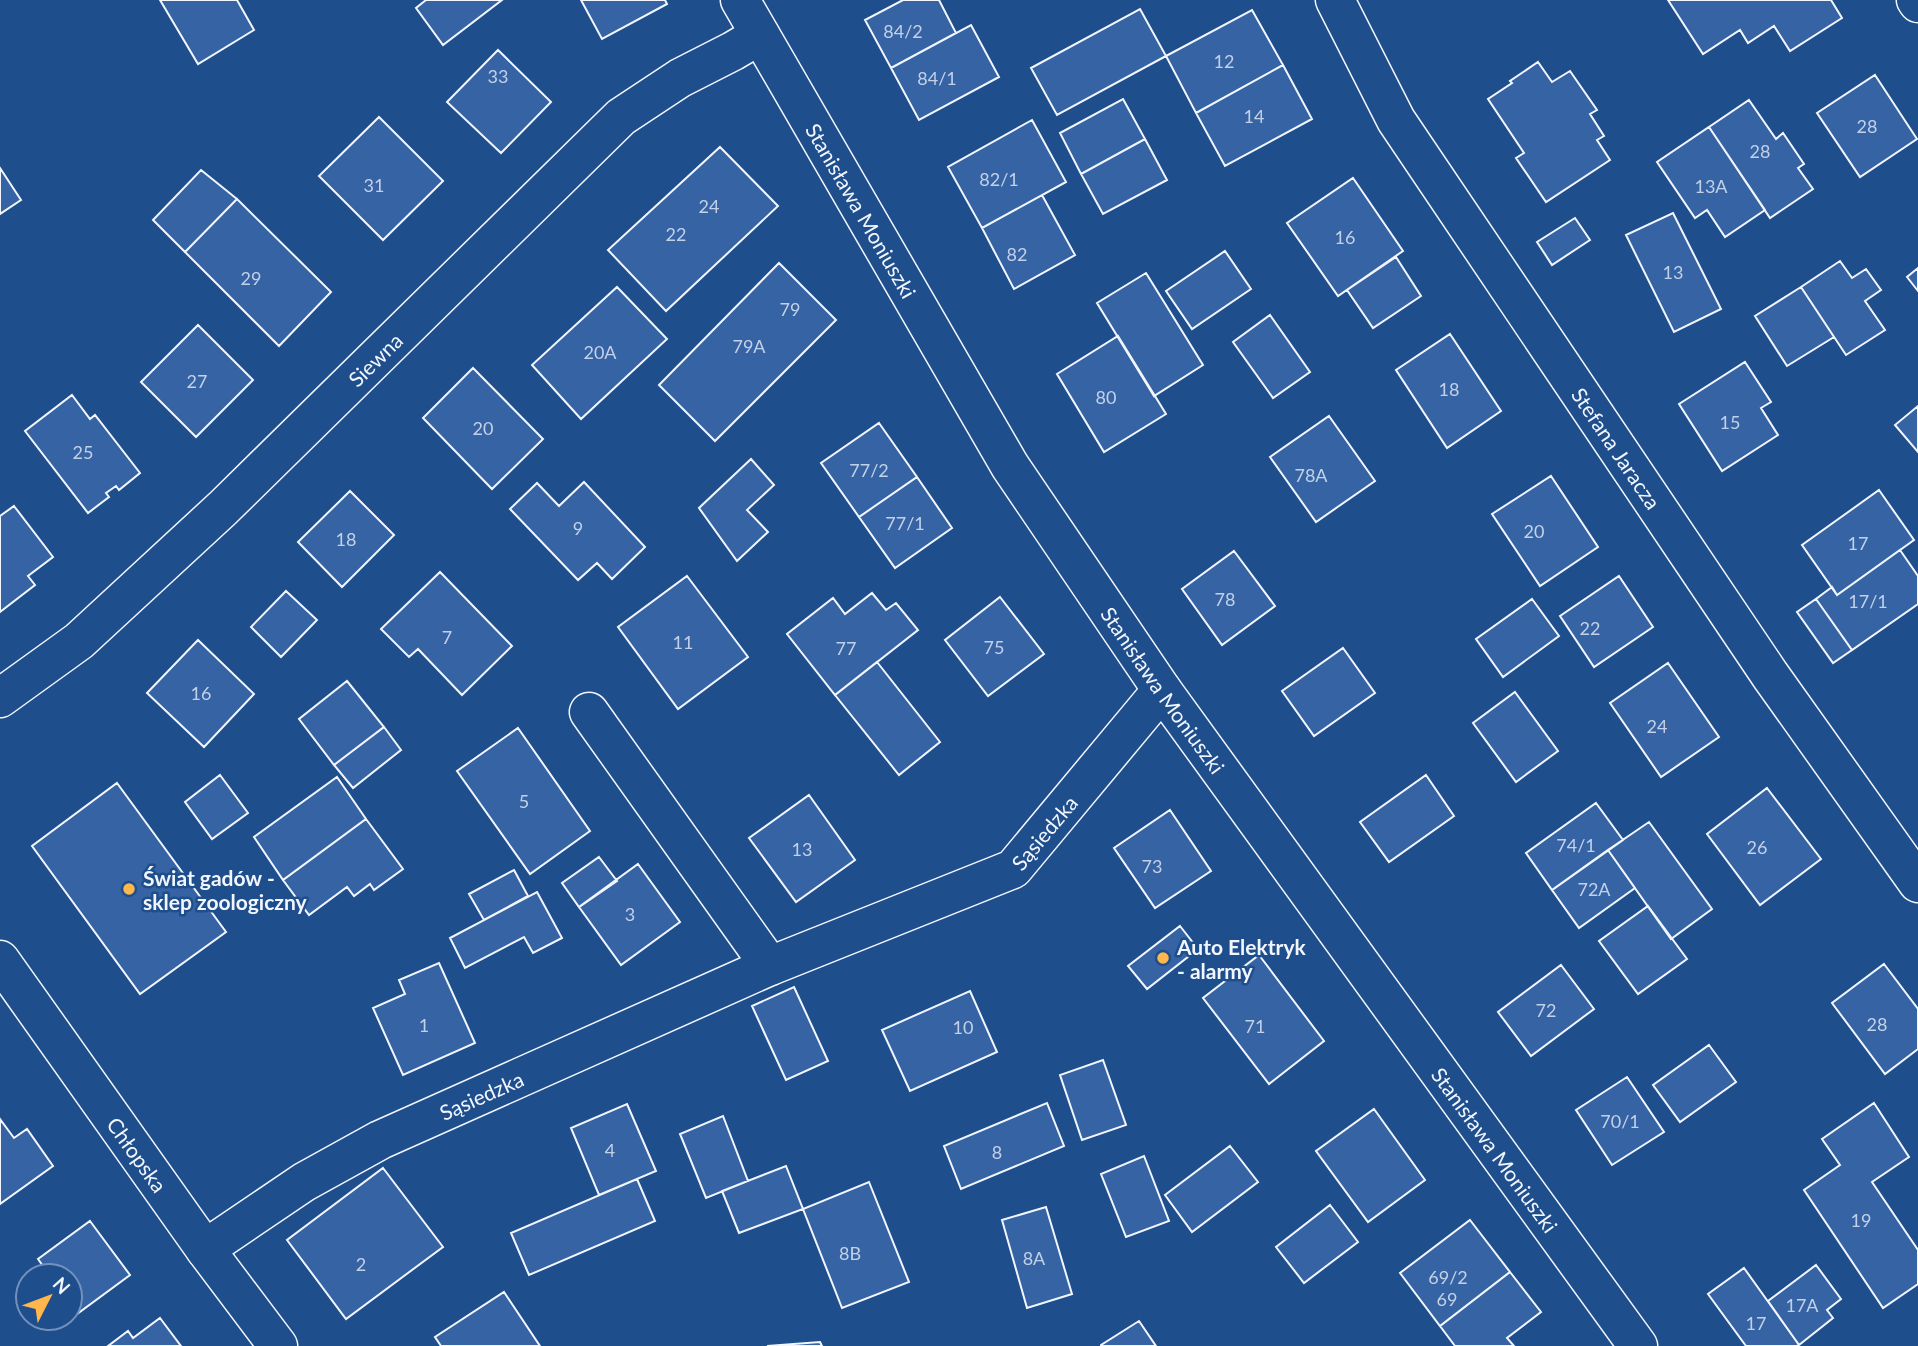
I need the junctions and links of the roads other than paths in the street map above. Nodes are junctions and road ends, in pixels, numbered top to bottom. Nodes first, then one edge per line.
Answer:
1 (740, 0) edge
2 (1335, 0) edge
3 (760, 35) junction
4 (1162, 690) junction
5 (0, 698) edge
6 (589, 712) dead end
7 (1918, 883) edge
8 (0, 960) edge
9 (769, 966) junction
10 (205, 1249) junction
11 (278, 1346) edge
12 (1639, 1346) edge

1 - 3 street, Stanisława Moniuszki
2 - 7 street, Stefana Jaracza
3 - 4 street, Stanisława Moniuszki
3 - 5 street, Siewna
4 - 9 street, Sąsiedzka
4 - 12 street, Stanisława Moniuszki
6 - 9 street
8 - 10 street, Chłopska
9 - 10 street, Sąsiedzka
10 - 11 street, Chłopska

